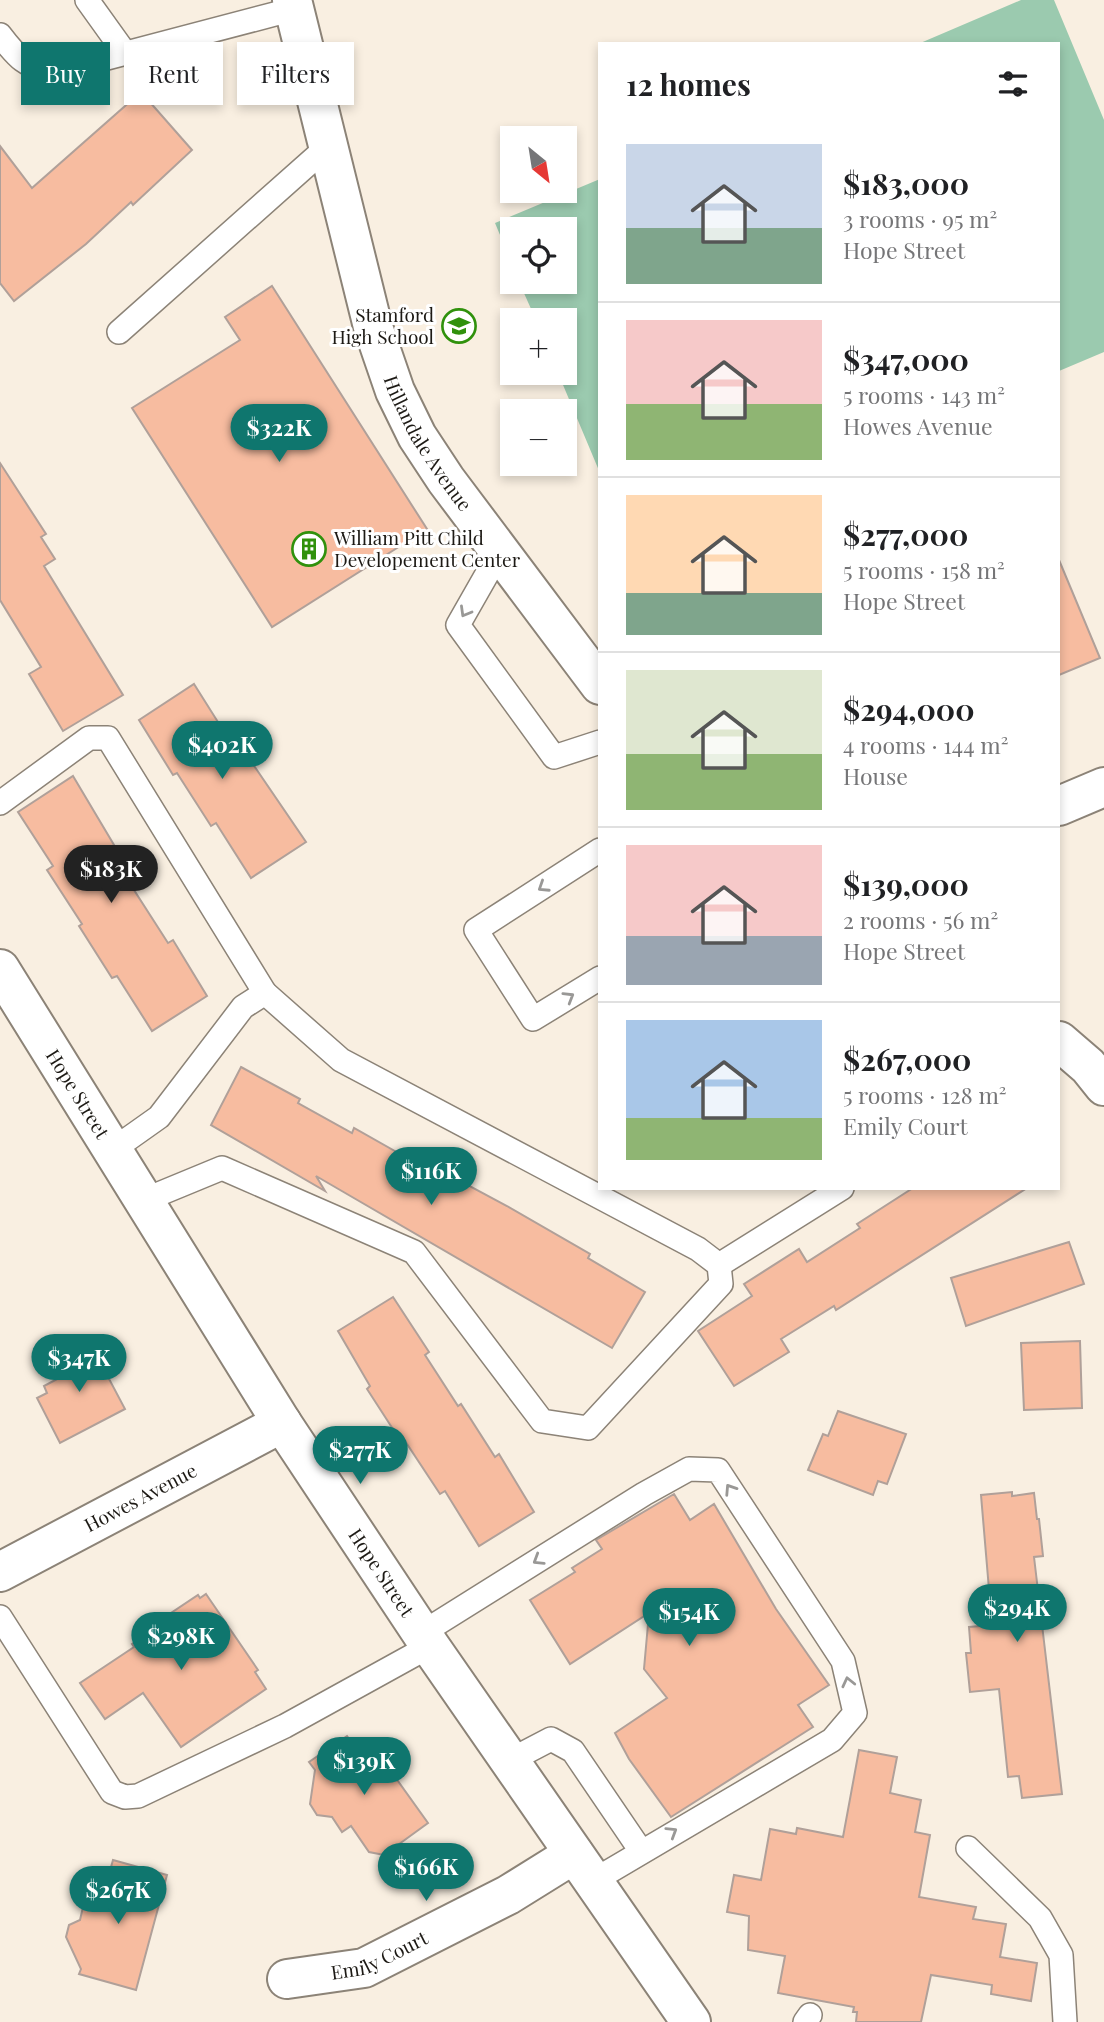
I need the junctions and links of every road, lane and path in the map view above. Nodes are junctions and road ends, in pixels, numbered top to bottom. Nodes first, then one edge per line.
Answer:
1 (87, 0) edge
2 (293, 5) edge
3 (0, 35) edge
4 (166, 42) edge
5 (124, 53) edge
6 (124, 54) edge
7 (326, 148) junction
8 (118, 332) dead end
9 (499, 552) junction
10 (598, 682) edge
11 (598, 743) edge
12 (1104, 787) edge
13 (0, 803) edge
14 (1060, 806) edge
15 (598, 851) edge
16 (0, 969) edge
17 (598, 979) edge
18 (265, 993) junction
19 (1060, 1042) edge
20 (1104, 1086) edge
21 (111, 1151) junction
22 (839, 1190) edge
23 (142, 1201) junction
24 (719, 1265) junction
25 (282, 1423) junction
26 (0, 1572) edge
27 (0, 1617) edge
28 (426, 1640) junction
29 (509, 1761) junction
30 (968, 1848) dead end
31 (641, 1851) junction
32 (583, 1867) junction
33 (288, 1979) dead end
34 (691, 2022) edge
35 (1065, 2022) edge

1 - 5 lane
2 - 4 lane
2 - 7 street, Hillandale Avenue
3 - 6 lane
7 - 8 lane
7 - 9 street, Hillandale Avenue
9 - 10 street, Hillandale Avenue
9 -> 11 lane
12 - 14 street
13 - 18 lane
15 -> 17 lane
16 - 21 street, Hope Street
18 - 21 lane
18 - 24 lane
19 - 20 street
21 - 23 street, Hope Street
22 - 24 lane
23 - 24 lane
23 - 25 street, Hope Street
25 - 26 street, Howes Avenue
25 - 28 street, Hope Street
27 - 28 lane
28 - 29 street, Hope Street
31 -> 28 lane
29 - 31 lane
29 - 32 street, Hope Street
30 - 35 lane
31 - 32 lane
32 - 33 street, Emily Court
32 - 34 street, Hope Street

